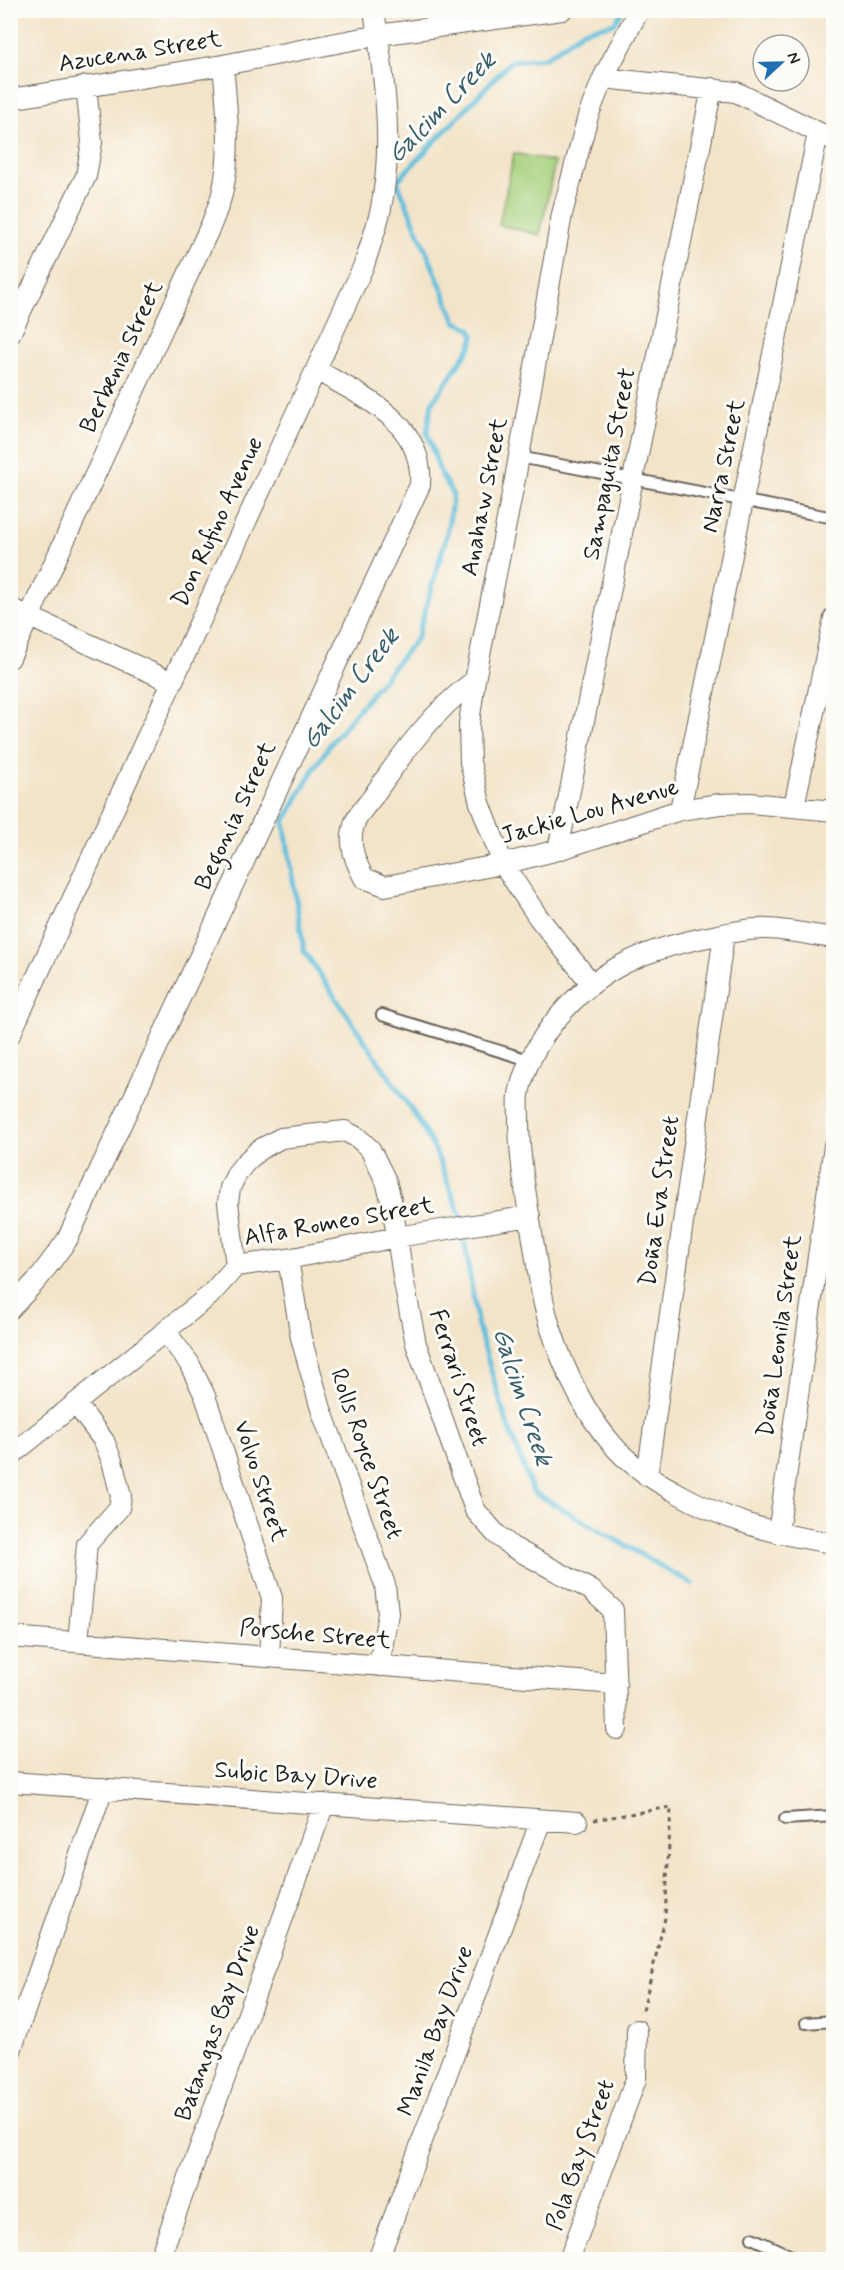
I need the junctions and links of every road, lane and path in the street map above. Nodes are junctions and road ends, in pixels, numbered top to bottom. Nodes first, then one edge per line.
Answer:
1 (374, 10) edge
2 (562, 10) edge
3 (639, 10) edge
4 (378, 35) junction
5 (223, 65) junction
6 (603, 78) junction
7 (86, 86) junction
8 (712, 88) junction
9 (10, 99) edge
10 (826, 136) edge
11 (15, 312) edge
12 (10, 334) edge
13 (316, 370) junction
14 (519, 457) junction
15 (633, 479) junction
16 (743, 500) junction
17 (834, 518) edge
18 (10, 608) edge
19 (29, 616) junction
20 (834, 618) edge
21 (10, 658) edge
22 (475, 680) junction
23 (172, 682) junction
24 (794, 806) junction
25 (680, 810) junction
26 (834, 811) edge
27 (558, 850) junction
28 (503, 864) junction
29 (724, 934) junction
30 (834, 938) edge
31 (591, 983) junction
32 (382, 1016) dead end
33 (10, 1035) edge
34 (529, 1060) junction
35 (834, 1146) edge
36 (530, 1216) junction
37 (397, 1237) junction
38 (288, 1259) junction
39 (236, 1266) junction
40 (10, 1309) edge
41 (166, 1332) junction
42 (76, 1404) junction
43 (10, 1456) edge
44 (647, 1476) junction
45 (778, 1533) junction
46 (834, 1543) edge
47 (10, 1637) edge
48 (78, 1642) junction
49 (269, 1657) junction
50 (379, 1666) junction
51 (616, 1684) junction
52 (617, 1729) dead end
53 (10, 1782) edge
54 (103, 1788) junction
55 (324, 1804) junction
56 (834, 1816) edge
57 (784, 1819) dead end
58 (542, 1820) junction
59 (577, 1822) joint
60 (834, 2021) edge
61 (806, 2022) dead end
62 (638, 2030) joint
63 (10, 2053) edge
64 (752, 2238) dead end
65 (159, 2259) edge
66 (378, 2259) edge
67 (569, 2259) edge
68 (800, 2259) edge

1 - 4 street, Don Rufino Avenue
2 - 4 street, Azucena Street
3 - 6 street
4 - 5 street, Azucena Street
4 - 13 street, Don Rufino Avenue
5 - 7 street, Azucena Street
5 - 19 street, Berbenia Street
6 - 8 street
6 - 14 street, Anahaw Street
7 - 9 street, Azucena Street
7 - 11 street
8 - 10 street
8 - 15 street, Sampaguita Street
10 - 16 street, Narra Street
11 - 12 street
13 - 23 street, Don Rufino Avenue
13 - 40 street, Begonia Street
14 - 15 lane
14 - 22 street, Anahaw Street
15 - 16 lane
15 - 27 street, Sampaguita Street
16 - 17 lane
16 - 25 street, Narra Street
18 - 19 street
19 - 21 street, Berbenia Street
19 - 23 street
20 - 24 street
22 - 28 street, Anahaw Street
22 - 28 street, Jackie Lou Avenue
23 - 33 street, Don Rufino Avenue
24 - 25 street, Jackie Lou Avenue
24 - 26 street, Jackie Lou Avenue
25 - 27 street, Jackie Lou Avenue
27 - 28 street, Jackie Lou Avenue
28 - 31 street, Anahaw Street
29 - 30 street
29 - 31 street
29 - 44 street, Doña Eva Street
31 - 34 street
32 - 34 lane
34 - 36 street
35 - 45 street, Doña Leonila Street
36 - 37 street, Alfa Romeo Street
36 - 44 street
37 - 38 street, Alfa Romeo Street
37 - 39 street, Ferrari Street
37 - 51 street, Ferrari Street
38 - 39 street, Alfa Romeo Street
38 - 50 street, Rolls Royce Street
39 - 41 street, Alfa Romeo Street
41 - 42 street, Alfa Romeo Street
41 - 49 street, Volvo Street
42 - 43 street, Alfa Romeo Street
42 - 48 street
44 - 45 street
45 - 46 street
47 - 48 street, Porsche Street
48 - 49 street, Porsche Street
49 - 50 street, Porsche Street
50 - 51 street, Porsche Street
51 - 52 street, Ferrari Street
53 - 54 street, Subic Bay Drive
54 - 55 street, Subic Bay Drive
54 - 63 street
55 - 58 street, Subic Bay Drive
55 - 65 street, Batangas Bay Drive
56 - 57 lane
58 - 59 street, Subic Bay Drive
58 - 66 street, Manila Bay Drive
59 - 62 path
60 - 61 lane
62 - 67 street, Pola Bay Street
64 - 68 lane

